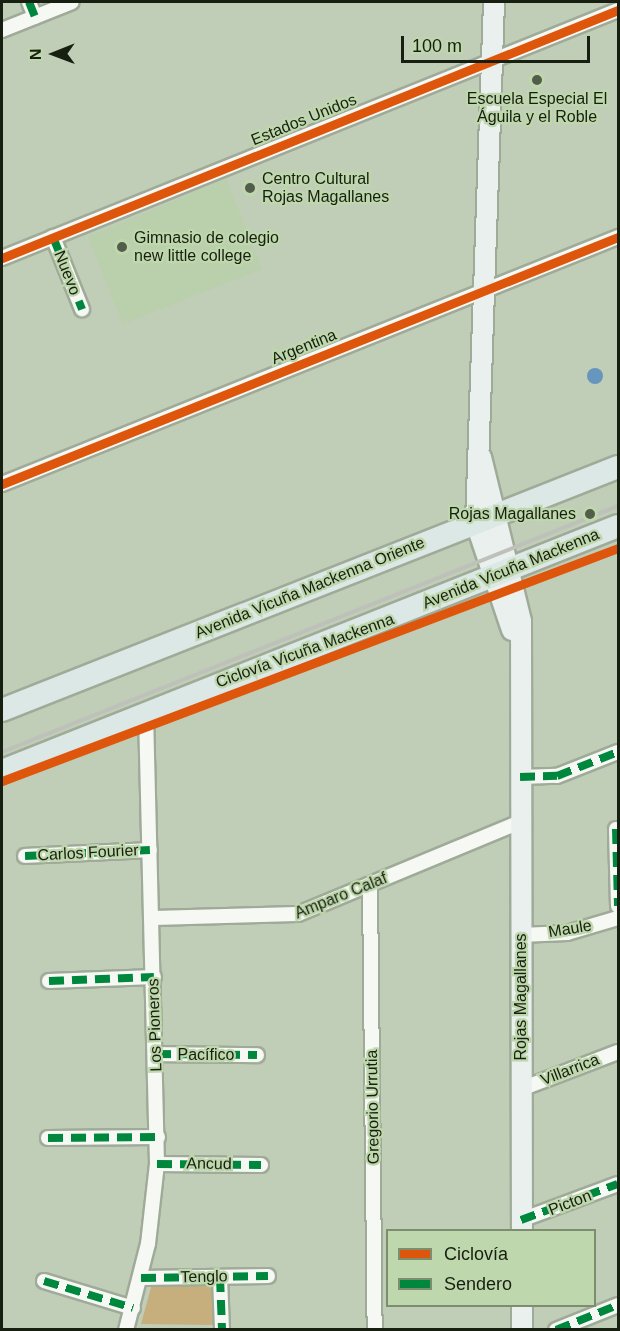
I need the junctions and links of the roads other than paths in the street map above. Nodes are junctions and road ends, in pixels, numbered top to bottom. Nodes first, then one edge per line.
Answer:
1 (29, 2) edge
2 (72, 2) edge
3 (494, 2) edge
4 (618, 10) edge
5 (35, 17) junction
6 (2, 30) edge
7 (493, 61) junction
8 (53, 237) junction
9 (618, 237) edge
10 (2, 258) edge
11 (484, 291) junction
12 (82, 309) dead end
13 (618, 467) edge
14 (2, 484) edge
15 (484, 520) junction
16 (618, 526) edge
17 (502, 572) junction
18 (2, 710) edge
19 (146, 717) junction
20 (618, 752) edge
21 (2, 771) edge
22 (520, 777) junction
23 (520, 822) junction
24 (616, 828) dead end
25 (150, 850) junction
26 (25, 856) dead end
27 (370, 885) junction
28 (618, 906) edge
29 (152, 918) junction
30 (618, 918) edge
31 (520, 935) junction
32 (154, 977) junction
33 (49, 981) dead end
34 (618, 1052) edge
35 (156, 1054) junction
36 (257, 1055) dead end
37 (521, 1089) junction
38 (158, 1137) junction
39 (48, 1138) dead end
40 (158, 1164) junction
41 (261, 1165) dead end
42 (618, 1184) edge
43 (522, 1225) edge
44 (268, 1276) dead end
45 (220, 1277) junction
46 (141, 1278) junction
47 (44, 1281) dead end
48 (618, 1305) edge
49 (522, 1307) edge
50 (133, 1308) junction
51 (126, 1329) edge
52 (222, 1329) edge
53 (375, 1329) edge
54 (522, 1329) edge
55 (556, 1329) edge

1 - 5 street
2 - 5 street
3 - 7 main road, Rojas Magallanes
4 - 7 street, Estados Unidos
5 - 6 street
7 - 8 street, Estados Unidos
7 - 11 main road, Rojas Magallanes
8 - 10 street, Estados Unidos
8 - 12 street, Nuevo
9 - 11 street, Argentina
11 - 14 street, Argentina
11 - 15 main road, Rojas Magallanes
13 - 15 main road, Avenida Vicuña Mackenna Oriente
15 - 17 main road, Rojas Magallanes
15 - 18 main road, Avenida Vicuña Mackenna Oriente
16 - 17 main road, Avenida Vicuña Mackenna
17 - 19 main road, Avenida Vicuña Mackenna
17 - 22 main road, Rojas Magallanes
19 - 21 main road, Avenida Vicuña Mackenna
19 - 25 street, Los Pioneros
20 - 22 street
22 - 23 main road, Rojas Magallanes
23 - 27 street, Amparo Calaf
23 - 31 main road, Rojas Magallanes
24 - 28 street
25 - 26 street, Carlos Fourier
25 - 29 street, Los Pioneros
27 - 29 street, Amparo Calaf
27 - 53 street, Gregorio Urrutia
29 - 32 street, Los Pioneros
30 - 31 street, Maule
31 - 37 main road, Rojas Magallanes
32 - 33 street
32 - 35 street, Los Pioneros
34 - 37 street, Villarrica
35 - 36 street, Pacífico
35 - 38 street, Los Pioneros
37 - 43 main road, Rojas Magallanes
38 - 39 street
38 - 40 street, Los Pioneros
40 - 41 street, Ancud
40 - 46 street, Los Pioneros
42 - 43 street, Picton
44 - 45 street, Tenglo
45 - 46 street, Tenglo
45 - 52 street
46 - 50 street, Los Pioneros
47 - 50 street
48 - 55 street
49 - 54 main road
50 - 51 street, Los Pioneros

